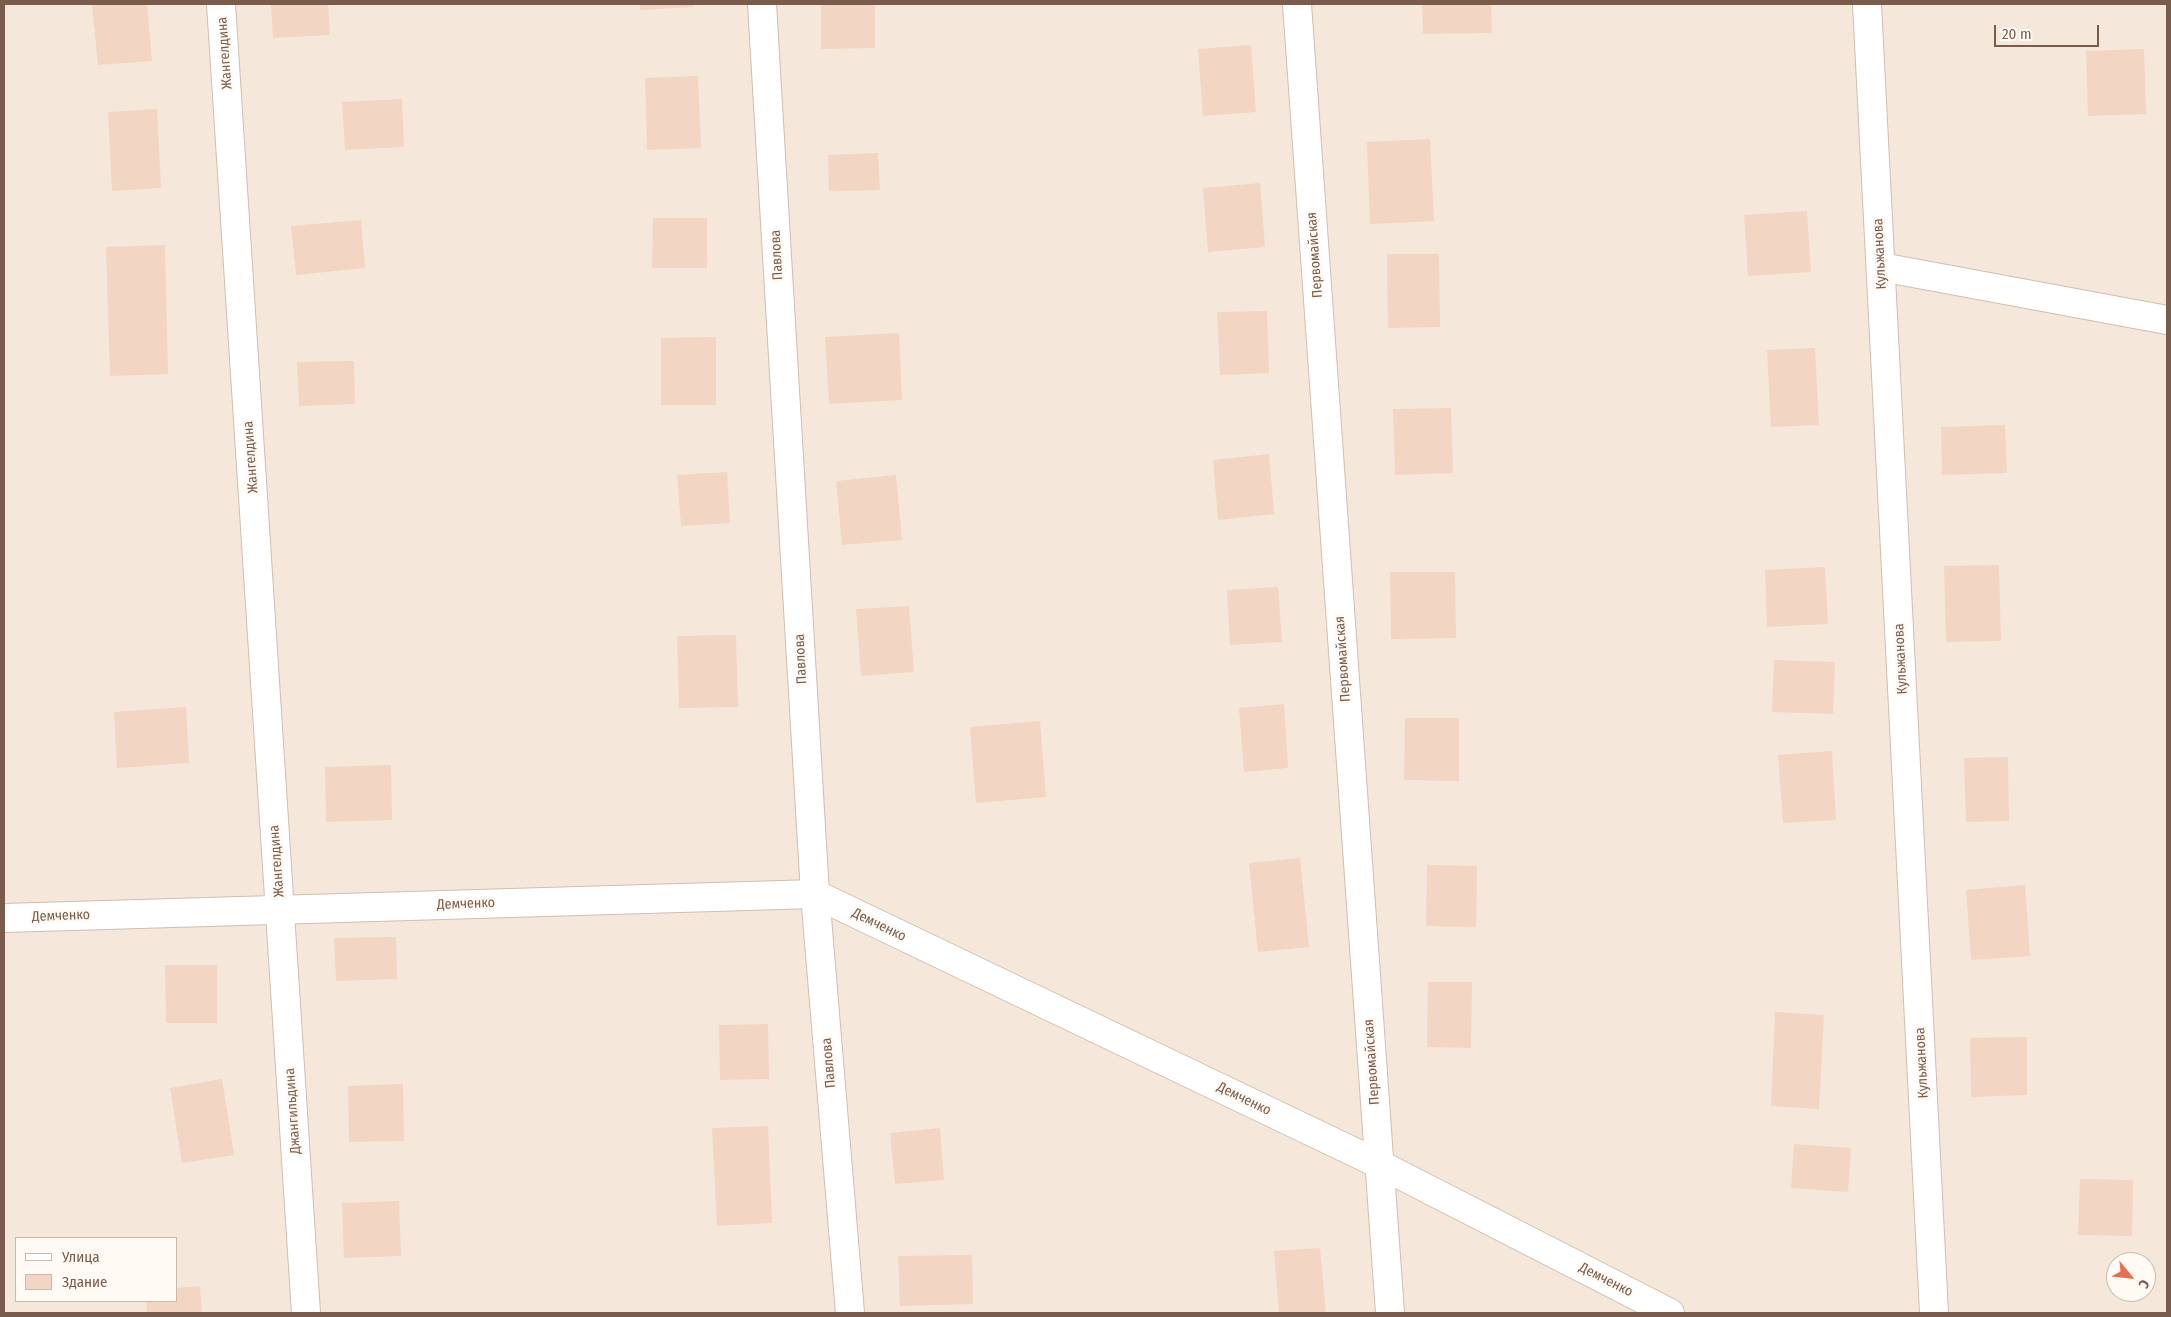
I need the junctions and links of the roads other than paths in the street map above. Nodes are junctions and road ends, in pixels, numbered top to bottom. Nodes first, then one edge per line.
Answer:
1 (222, 4) edge
2 (762, 4) edge
3 (1297, 4) edge
4 (1868, 4) edge
5 (1881, 267) junction
6 (2167, 320) edge
7 (815, 894) junction
8 (280, 910) junction
9 (4, 918) edge
10 (1379, 1164) junction
11 (306, 1313) edge
12 (850, 1313) edge
13 (1390, 1313) edge
14 (1670, 1313) edge
15 (1934, 1313) edge

1 - 8 street, Жангелдина
2 - 7 street, Павлова
3 - 10 street, Первомайская
4 - 5 street, Кульжанова
5 - 6 street
5 - 15 street, Кульжанова
7 - 8 street, Демченко
7 - 10 street, Демченко
7 - 12 street, Павлова
8 - 9 street, Демченко
8 - 11 street, Джангильдина
10 - 13 street, Первомайская
10 - 14 street, Демченко

